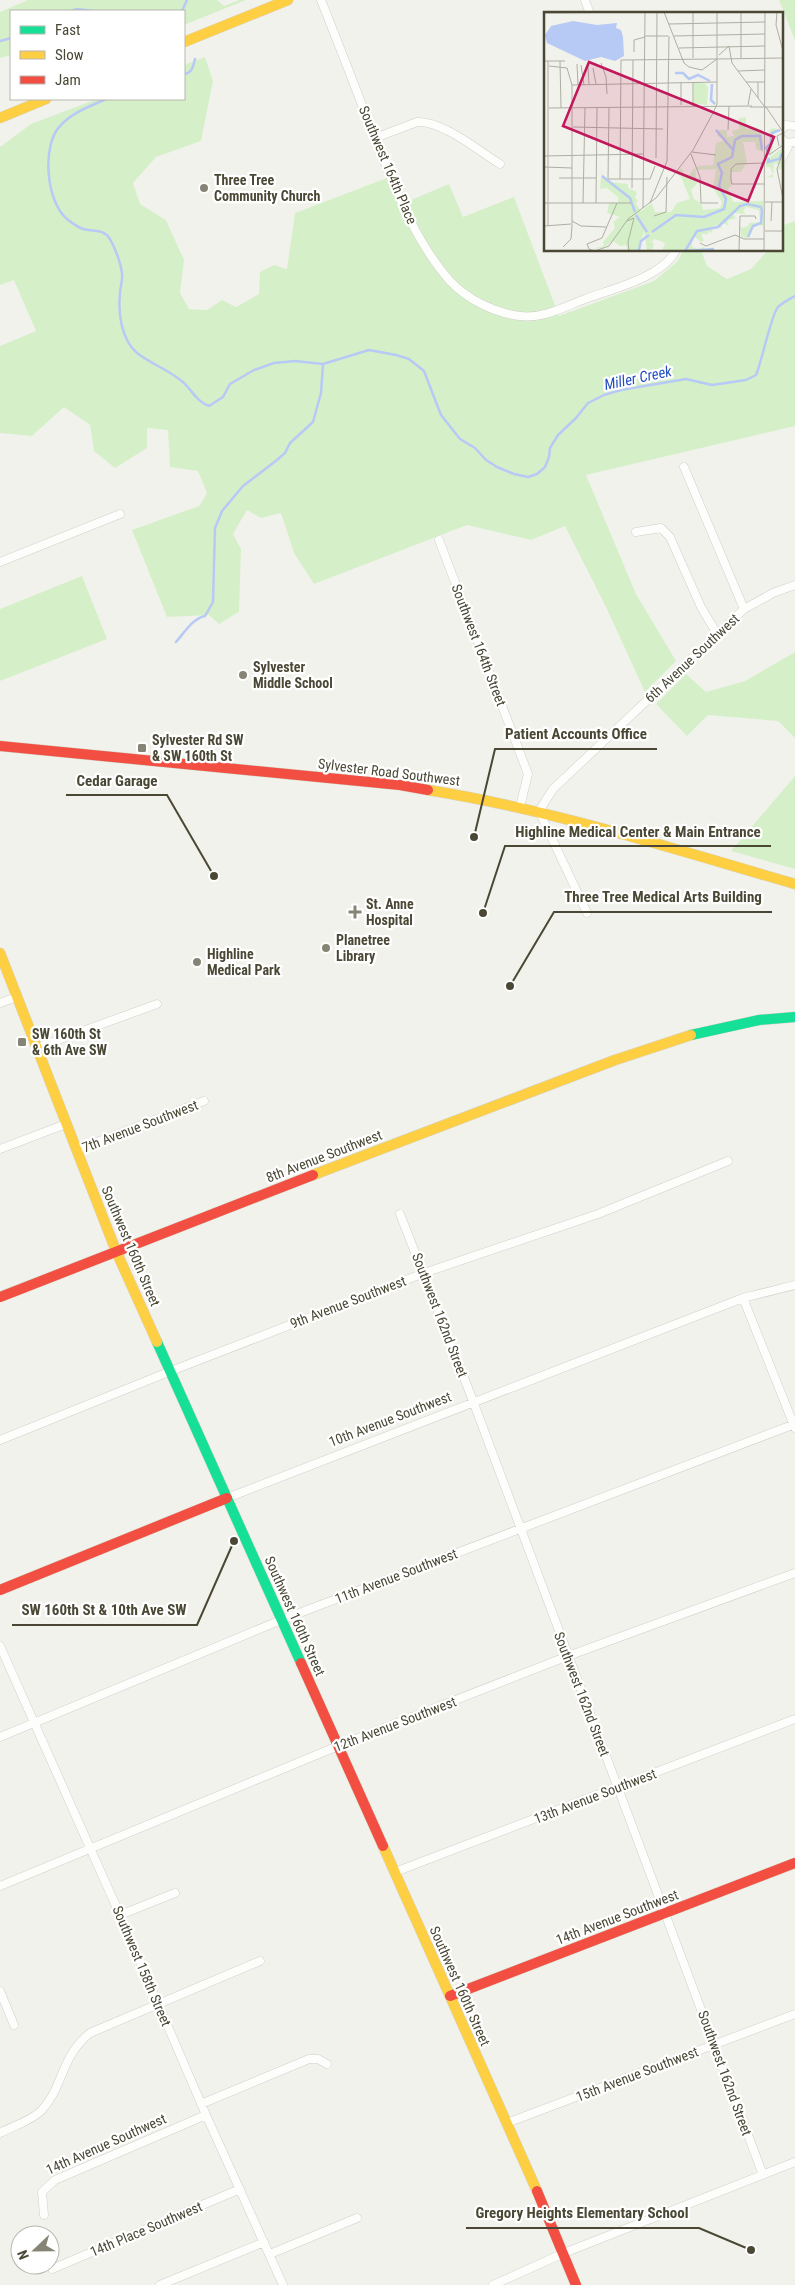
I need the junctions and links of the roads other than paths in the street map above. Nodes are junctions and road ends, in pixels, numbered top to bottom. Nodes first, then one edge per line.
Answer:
1 (288, 0) edge
2 (321, 0) edge
3 (585, 0) edge
4 (589, 12) edge
5 (185, 42) edge
6 (44, 100) edge
7 (0, 118) edge
8 (795, 126) edge
9 (782, 129) edge
10 (375, 138) junction
11 (792, 142) edge
12 (782, 158) edge
13 (500, 164) dead end
14 (676, 251) edge
15 (684, 467) dead end
16 (120, 514) dead end
17 (636, 532) dead end
18 (439, 540) dead end
19 (0, 562) edge
20 (795, 585) edge
21 (744, 609) junction
22 (718, 634) junction
23 (0, 744) edge
24 (520, 806) junction
25 (539, 811) junction
26 (795, 884) edge
27 (586, 913) dead end
28 (0, 954) edge
29 (17, 997) junction
30 (0, 1003) edge
31 (157, 1004) dead end
32 (795, 1017) edge
33 (36, 1048) junction
34 (204, 1102) dead end
35 (66, 1124) junction
36 (0, 1149) edge
37 (76, 1150) junction
38 (728, 1161) dead end
39 (400, 1214) dead end
40 (116, 1251) junction
41 (424, 1273) junction
42 (795, 1285) edge
43 (0, 1297) edge
44 (743, 1298) junction
45 (171, 1371) junction
46 (473, 1401) junction
47 (794, 1426) edge
48 (0, 1440) edge
49 (227, 1498) junction
50 (520, 1528) junction
51 (795, 1573) edge
52 (0, 1590) edge
53 (281, 1620) junction
54 (0, 1646) edge
55 (568, 1656) junction
56 (795, 1719) edge
57 (34, 1723) junction
58 (0, 1738) edge
59 (338, 1746) junction
60 (617, 1788) junction
61 (90, 1849) junction
62 (795, 1863) edge
63 (394, 1872) junction
64 (0, 1886) edge
65 (175, 1893) dead end
66 (666, 1913) junction
67 (120, 1916) junction
68 (260, 1961) dead end
69 (0, 1991) edge
70 (450, 1996) junction
71 (158, 2003) junction
72 (795, 2014) edge
73 (14, 2025) dead end
74 (715, 2044) junction
75 (327, 2064) dead end
76 (201, 2104) junction
77 (206, 2115) junction
78 (507, 2124) junction
79 (0, 2132) edge
80 (795, 2162) edge
81 (763, 2175) junction
82 (240, 2189) junction
83 (44, 2215) dead end
84 (357, 2218) dead end
85 (264, 2242) junction
86 (564, 2253) junction
87 (270, 2254) junction
88 (60, 2266) edge
89 (160, 2285) edge
90 (283, 2285) edge
91 (493, 2285) edge
92 (576, 2285) edge

1 - 5 street
2 - 10 street, Southwest 164th Place
3 - 4 street
6 - 7 street
8 - 9 street
10 - 13 street
10 - 14 street, Southwest 164th Place
11 - 12 street
15 - 21 street
16 - 19 street
17 - 22 street
18 - 24 street, Southwest 164th Street
20 - 21 street, 6th Avenue Southwest
21 - 22 street, 6th Avenue Southwest
22 - 25 street, 6th Avenue Southwest
23 - 24 street, Sylvester Road Southwest
24 - 25 street, Sylvester Road Southwest
25 - 26 street, Sylvester Road Southwest
25 - 27 street
28 - 29 street, Southwest 160th Street
29 - 30 street
29 - 33 street, Southwest 160th Street
31 - 33 street
32 - 40 street, 8th Avenue Southwest
33 - 35 street, Southwest 160th Street
34 - 37 street, 7th Avenue Southwest
35 - 36 street
35 - 37 street, Southwest 160th Street
37 - 40 street, Southwest 160th Street
38 - 41 street, 9th Avenue Southwest
39 - 41 street, Southwest 162nd Street
40 - 43 street, 8th Avenue Southwest
40 - 45 street, Southwest 160th Street
41 - 45 street, 9th Avenue Southwest
41 - 46 street, Southwest 162nd Street
42 - 44 street, 10th Avenue Southwest
44 - 46 street, 10th Avenue Southwest
44 - 47 street
45 - 48 street, 9th Avenue Southwest
45 - 49 street, Southwest 160th Street
46 - 49 street, 10th Avenue Southwest
46 - 50 street, Southwest 162nd Street
47 - 50 street, 11th Avenue Southwest
49 - 52 street, 10th Avenue Southwest
49 - 53 street, Southwest 160th Street
50 - 53 street, 11th Avenue Southwest
50 - 55 street, Southwest 162nd Street
51 - 55 street, 12th Avenue Southwest
53 - 57 street, 11th Avenue Southwest
53 - 59 street, Southwest 160th Street
54 - 57 street, Southwest 158th Street
55 - 59 street, 12th Avenue Southwest
55 - 60 street, Southwest 162nd Street
56 - 60 street, 13th Avenue Southwest
57 - 58 street, 11th Avenue Southwest
57 - 61 street, Southwest 158th Street
59 - 61 street, 12th Avenue Southwest
59 - 63 street, Southwest 160th Street
60 - 63 street, 13th Avenue Southwest
60 - 66 street, Southwest 162nd Street
61 - 64 street, 12th Avenue Southwest
61 - 67 street, Southwest 158th Street
62 - 66 street, 14th Avenue Southwest
63 - 70 street, Southwest 160th Street
65 - 67 street
66 - 70 street, 14th Avenue Southwest
66 - 74 street, Southwest 162nd Street
67 - 71 street, Southwest 158th Street
68 - 71 street
69 - 73 street
70 - 78 street, Southwest 160th Street
71 - 76 street, Southwest 158th Street
71 - 79 street
72 - 74 street, 15th Avenue Southwest
74 - 78 street, 15th Avenue Southwest
74 - 81 street, Southwest 162nd Street
75 - 76 street
76 - 77 street, Southwest 158th Street
77 - 82 street, Southwest 158th Street
77 - 83 street, 14th Avenue Southwest
78 - 86 street, Southwest 160th Street
80 - 81 street
81 - 86 street
82 - 85 street, Southwest 158th Street
82 - 88 street, 14th Place Southwest
84 - 87 street
85 - 87 street, Southwest 158th Street
85 - 89 street
86 - 91 street
86 - 92 street, Southwest 160th Street
87 - 90 street, Southwest 158th Street

